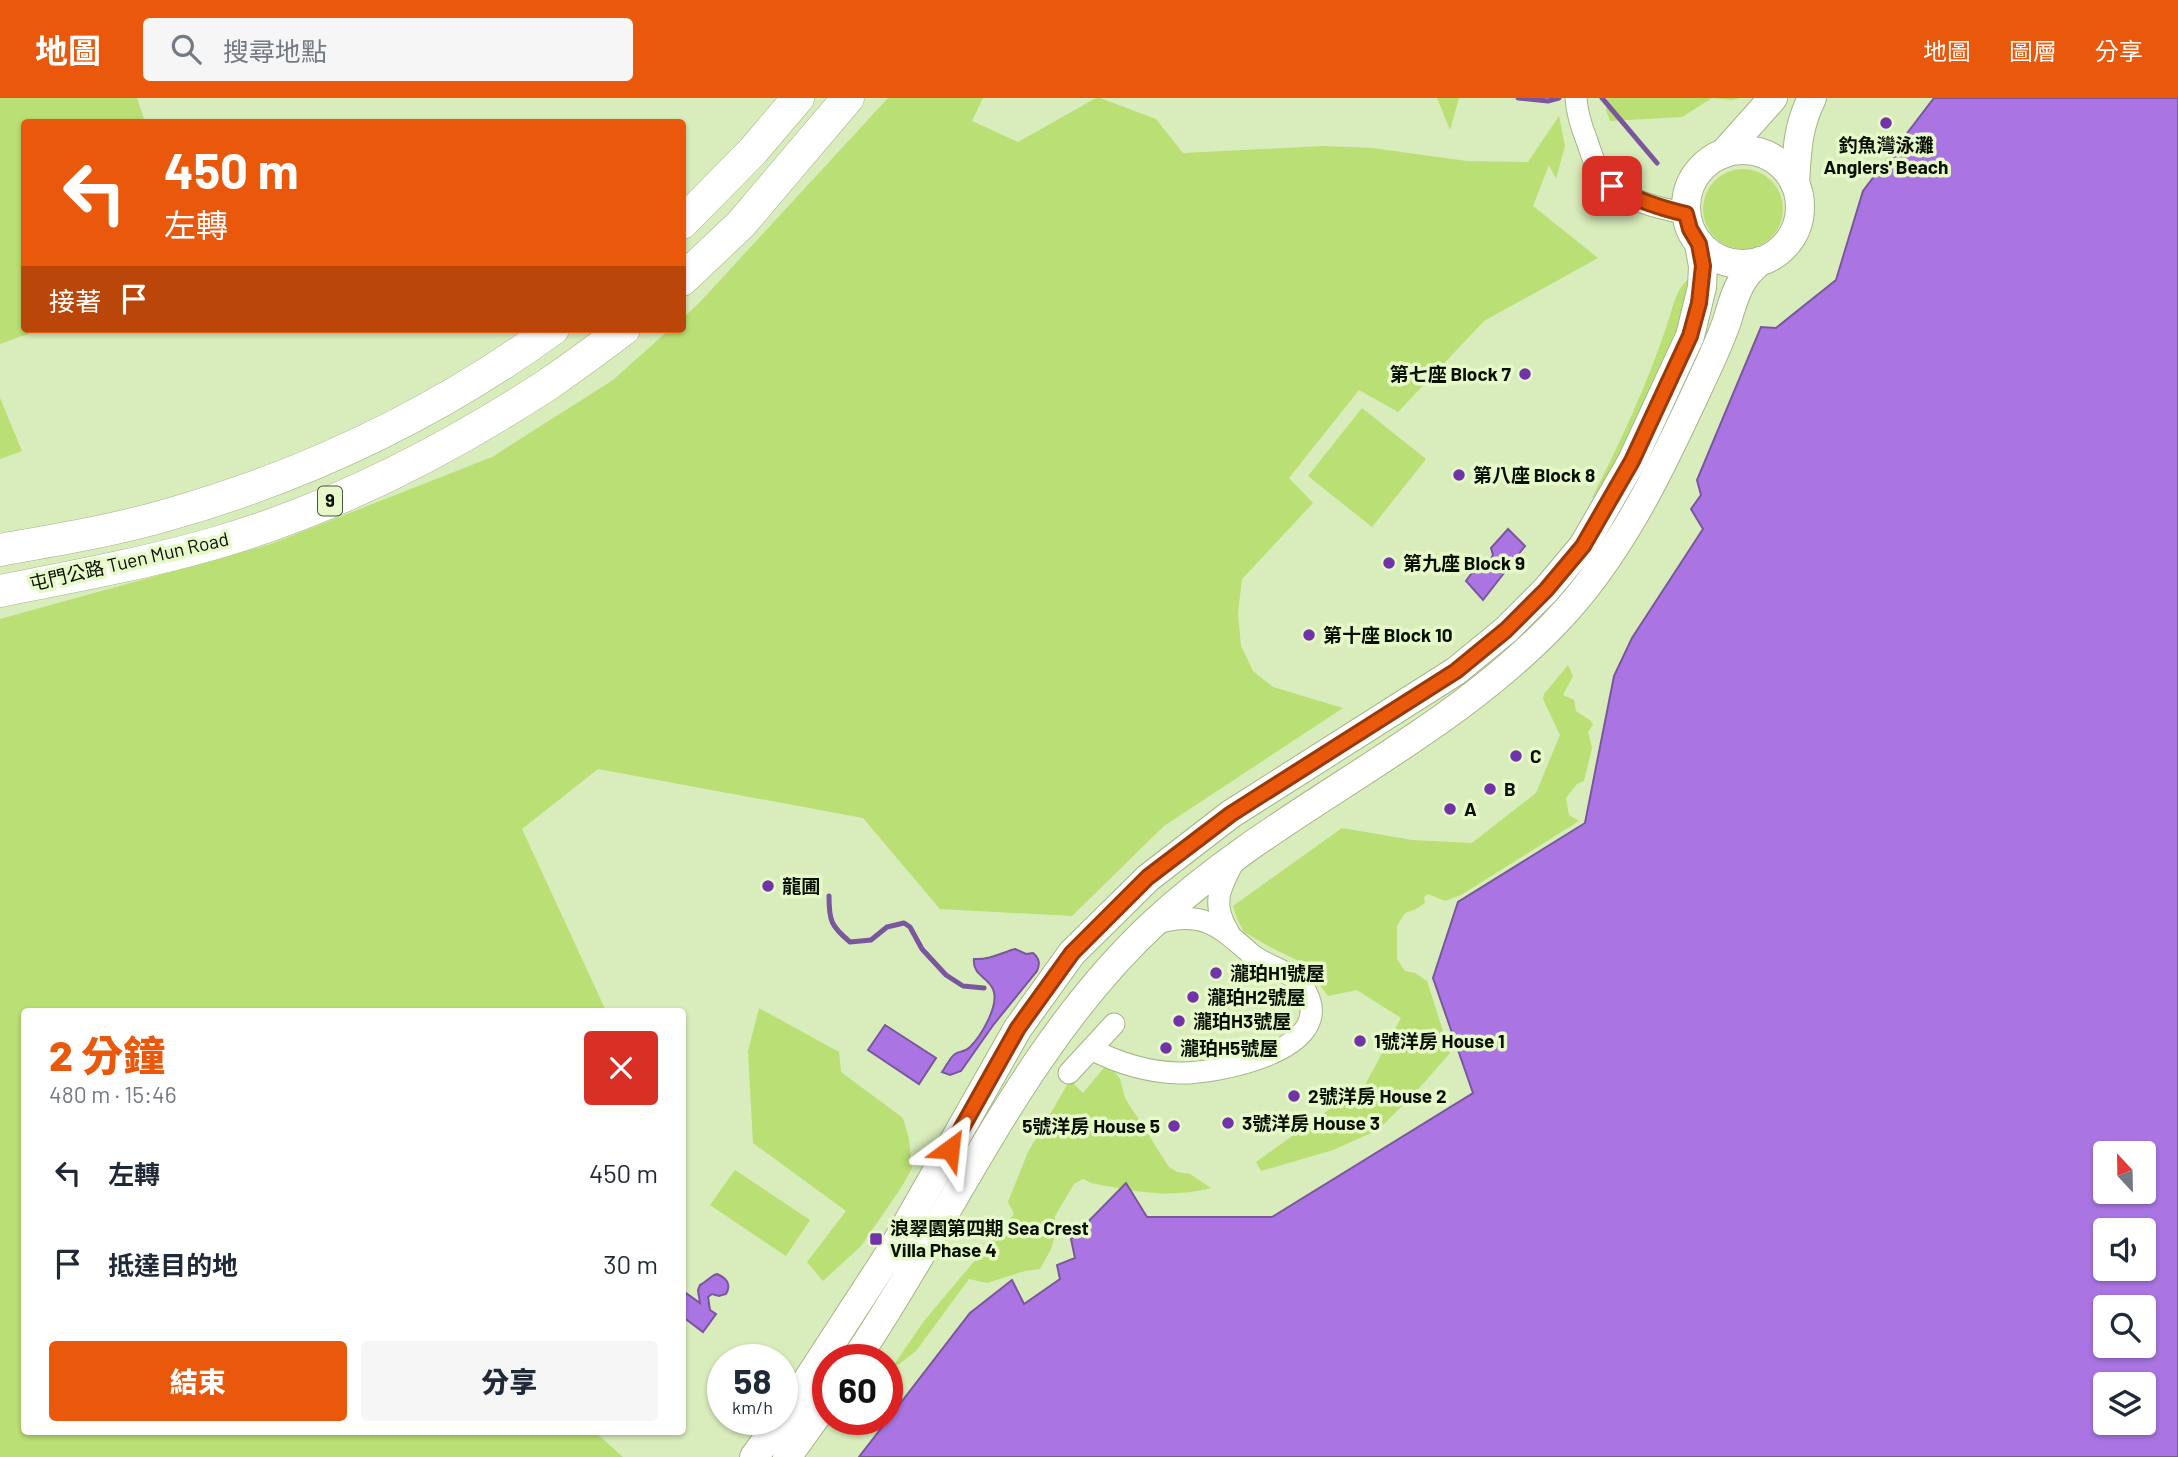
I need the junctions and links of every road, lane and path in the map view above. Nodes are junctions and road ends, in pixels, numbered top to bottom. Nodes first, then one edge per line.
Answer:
1 (798, 98) edge
2 (848, 98) edge
3 (1773, 98) edge
4 (1812, 98) edge
5 (1576, 106) edge
6 (1723, 154) junction
7 (1795, 184) junction
8 (1686, 214) junction
9 (686, 219) edge
10 (1699, 244) junction
11 (1760, 261) junction
12 (686, 275) edge
13 (547, 333) edge
14 (618, 333) edge
15 (0, 550) edge
16 (0, 591) edge
17 (1237, 854) junction
18 (1152, 924) junction
19 (1229, 933) junction
20 (1114, 1024) dead end
21 (1091, 1049) junction
22 (1069, 1073) dead end
23 (865, 1344) edge
24 (798, 1394) edge
25 (812, 1423) edge
26 (770, 1435) edge
27 (754, 1457) edge
28 (788, 1457) edge

1 - 9 highway
2 - 12 highway
3 - 6 main road
4 - 7 main road
5 - 8 street
6 - 7 main road
6 - 8 main road
7 - 11 main road
8 - 10 main road
10 - 11 main road
10 - 24 main road
11 - 17 main road
13 - 15 highway, 屯門公路 Tuen Mun Road / 9
14 - 16 highway, 屯門公路 Tuen Mun Road / 9
17 - 18 main road
17 - 19 street
18 - 19 street
18 - 23 main road
19 - 21 street
20 - 21 street
21 - 22 street
25 - 28 main road
26 - 27 main road

